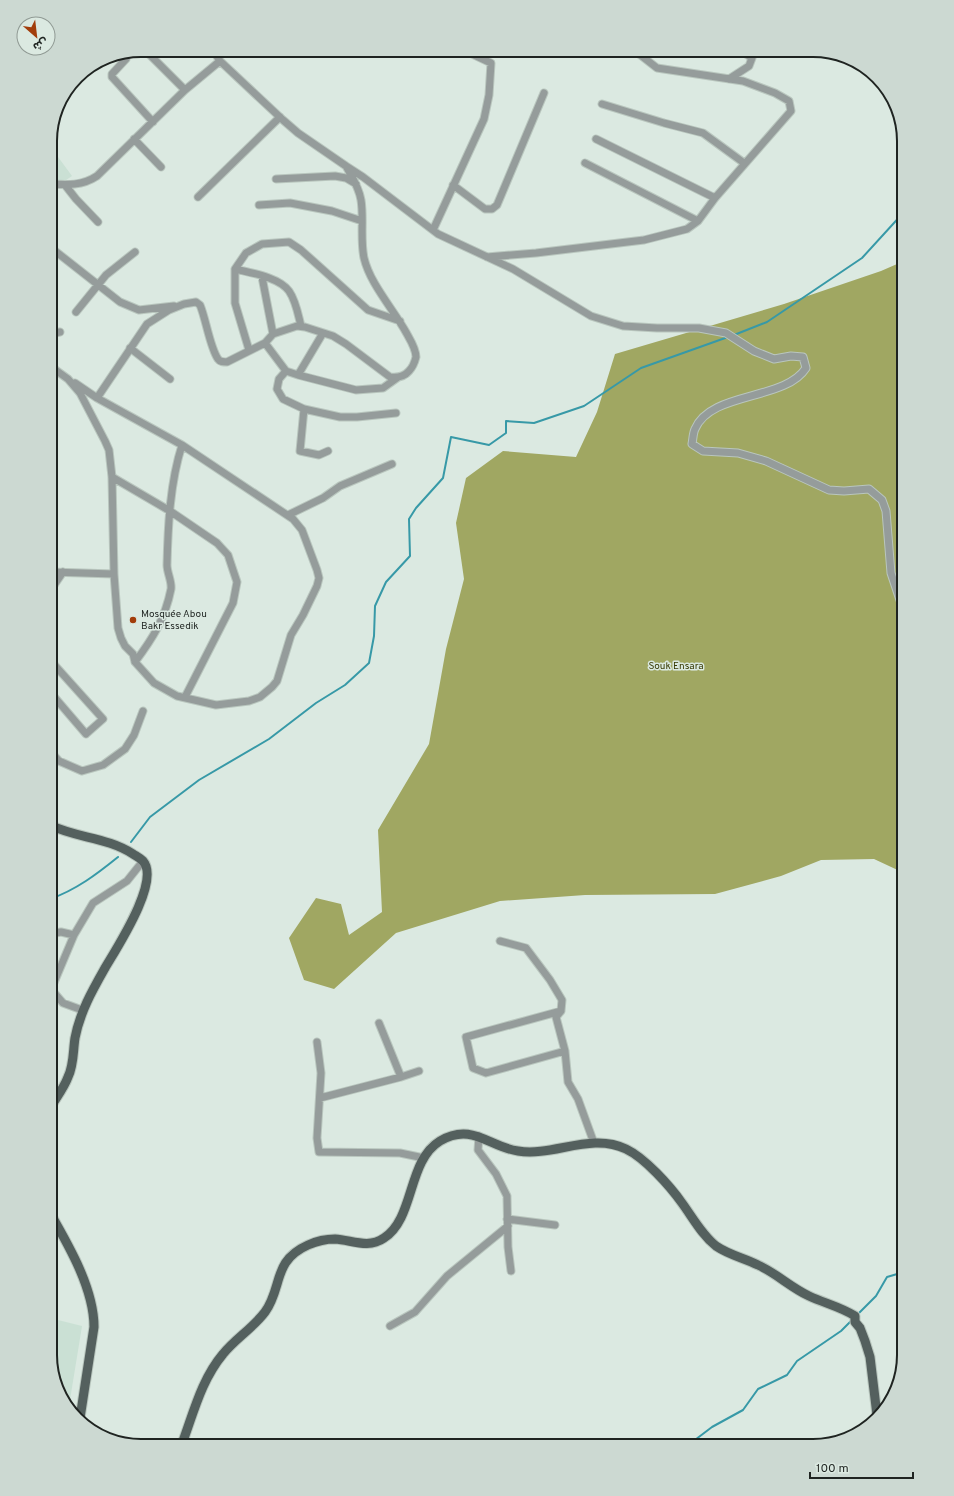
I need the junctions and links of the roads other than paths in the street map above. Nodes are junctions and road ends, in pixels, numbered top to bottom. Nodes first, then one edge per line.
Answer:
1 (152, 57) edge
2 (217, 57) edge
3 (479, 57) edge
4 (643, 57) edge
5 (750, 57) edge
6 (126, 59) dead end
7 (220, 61) junction
8 (730, 79) junction
9 (185, 90) junction
10 (544, 92) dead end
11 (602, 104) dead end
12 (280, 117) junction
13 (153, 122) junction
14 (134, 139) junction
15 (596, 139) dead end
16 (585, 163) dead end
17 (744, 163) junction
18 (346, 166) junction
19 (161, 167) dead end
20 (276, 179) dead end
21 (57, 184) edge
22 (356, 184) junction
23 (65, 185) junction
24 (453, 185) junction
25 (198, 197) dead end
26 (714, 198) junction
27 (259, 205) dead end
28 (362, 221) junction
29 (98, 222) dead end
30 (698, 222) junction
31 (433, 230) junction
32 (57, 252) edge
33 (135, 252) dead end
34 (485, 257) junction
35 (235, 269) junction
36 (262, 277) junction
37 (98, 285) junction
38 (184, 304) junction
39 (76, 312) dead end
40 (400, 321) junction
41 (300, 326) junction
42 (60, 332) dead end
43 (57, 333) edge
44 (323, 333) junction
45 (273, 334) junction
46 (265, 343) junction
47 (130, 348) junction
48 (249, 350) junction
49 (57, 371) edge
50 (286, 371) junction
51 (298, 376) junction
52 (397, 378) junction
53 (68, 379) junction
54 (170, 379) dead end
55 (97, 398) junction
56 (304, 409) junction
57 (396, 414) dead end
58 (182, 445) junction
59 (328, 451) dead end
60 (392, 464) dead end
61 (112, 477) junction
62 (170, 511) junction
63 (288, 515) junction
64 (57, 572) edge
65 (64, 572) junction
66 (114, 574) junction
67 (57, 582) edge
68 (897, 589) edge
69 (135, 662) junction
70 (57, 668) edge
71 (185, 697) junction
72 (57, 700) edge
73 (143, 711) dead end
74 (57, 759) edge
75 (57, 828) edge
76 (143, 861) junction
77 (57, 933) edge
78 (74, 935) junction
79 (500, 941) dead end
80 (57, 974) edge
81 (57, 998) edge
82 (82, 1010) junction
83 (561, 1011) junction
84 (379, 1023) dead end
85 (317, 1042) dead end
86 (565, 1051) junction
87 (419, 1071) dead end
88 (401, 1077) junction
89 (57, 1096) edge
90 (320, 1098) junction
91 (479, 1136) junction
92 (594, 1143) junction
93 (424, 1158) junction
94 (508, 1222) junction
95 (57, 1225) edge
96 (555, 1225) dead end
97 (511, 1271) dead end
98 (390, 1326) dead end
99 (876, 1410) edge
100 (81, 1413) edge
101 (184, 1439) edge

1 - 9 street
2 - 7 street
3 - 24 street
4 - 8 street
5 - 8 street
6 - 13 street
7 - 9 street
7 - 12 street
8 - 17 street
9 - 13 street
10 - 24 street
11 - 17 street
12 - 18 street
12 - 25 street
13 - 14 street
14 - 19 street
14 - 23 street
15 - 26 street
16 - 30 street
17 - 26 street
18 - 22 street
18 - 31 street
20 - 22 street
21 - 23 street
22 - 28 street
23 - 29 street
24 - 31 street
26 - 30 street
27 - 28 street
28 - 40 street
30 - 34 street
31 - 34 street
32 - 37 street
33 - 37 street
34 - 68 street
35 - 36 street
35 - 40 street
35 - 48 street
36 - 41 street
36 - 45 street
37 - 38 street
37 - 39 street
38 - 47 street
38 - 48 street
40 - 52 street
41 - 44 street
41 - 45 street
42 - 43 street
44 - 51 street
44 - 52 street
45 - 46 street
46 - 48 street
46 - 50 street
47 - 54 street
47 - 55 street
49 - 53 street
50 - 51 street
50 - 56 street
51 - 52 street
53 - 55 street
53 - 61 street
55 - 58 street
56 - 57 street
56 - 59 street
58 - 62 street
58 - 63 street
60 - 63 street
61 - 62 street
61 - 66 street
62 - 69 street
62 - 71 street
63 - 71 street
64 - 65 street
65 - 66 street
65 - 67 street
66 - 69 street
69 - 71 street
70 - 72 street
73 - 74 street
75 - 76 main road
76 - 78 street
76 - 82 main road
77 - 78 street
78 - 80 street
79 - 83 street
81 - 82 street
82 - 89 main road
83 - 86 street
83 - 86 street
84 - 88 street
85 - 90 street
86 - 92 street
87 - 88 street
88 - 90 street
90 - 93 street
91 - 92 main road
91 - 93 main road
91 - 94 street
92 - 99 main road
93 - 101 main road
94 - 96 street
94 - 97 street
94 - 98 street
95 - 100 main road

